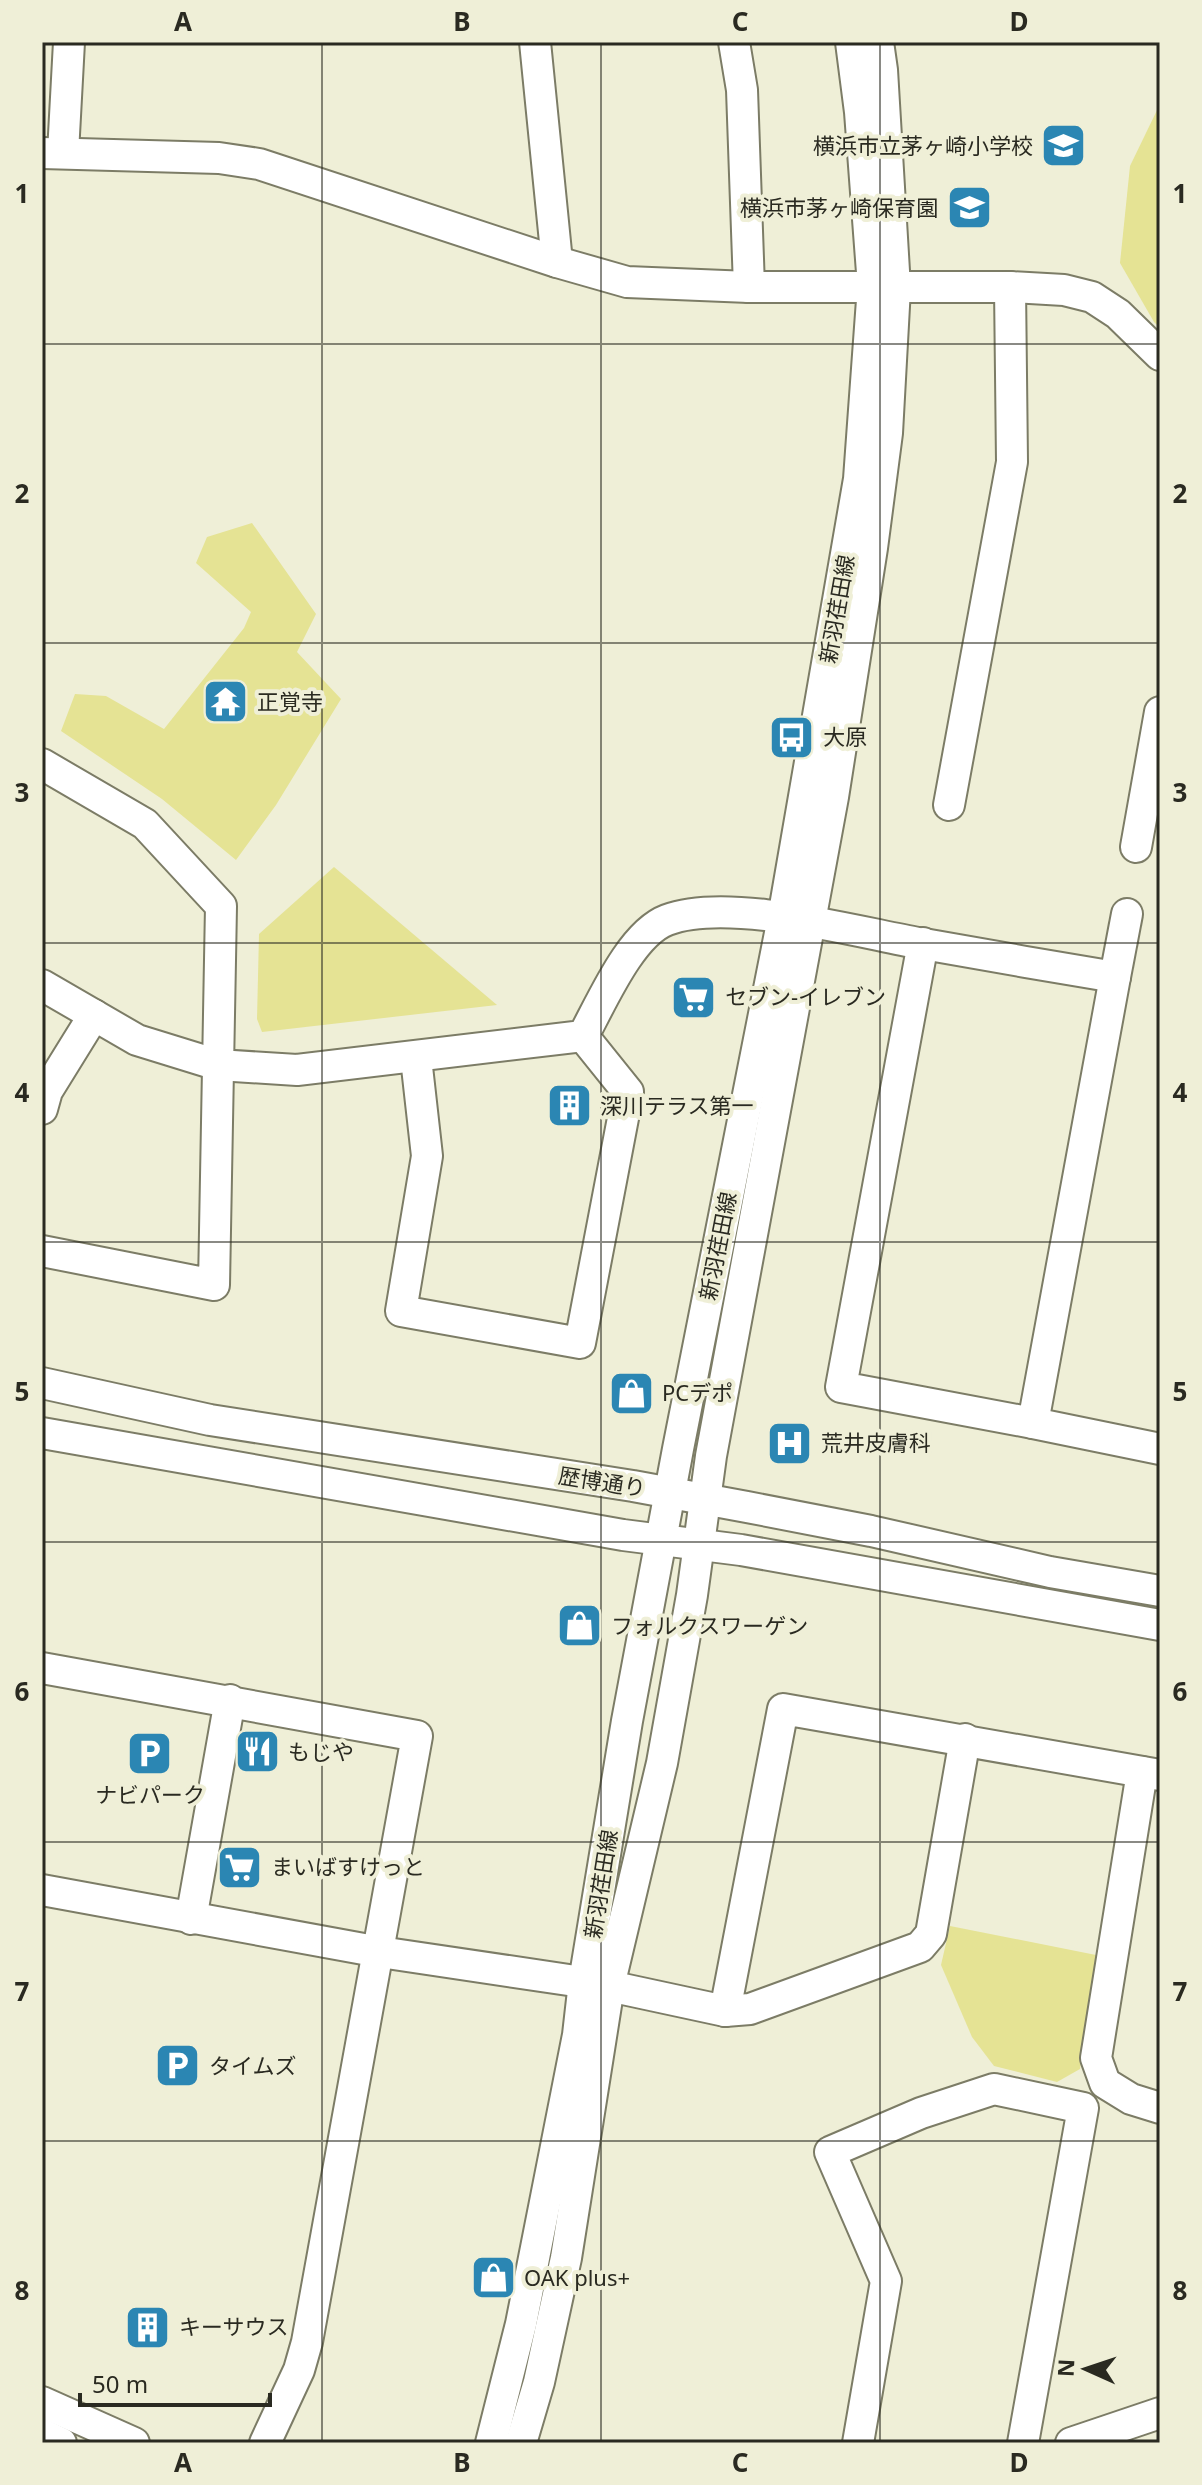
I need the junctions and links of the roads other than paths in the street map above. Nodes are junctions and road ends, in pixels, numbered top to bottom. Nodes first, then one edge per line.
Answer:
1 (69, 42) edge
2 (535, 42) edge
3 (734, 42) edge
4 (851, 42) edge
5 (878, 42) edge
6 (53, 153) edge
7 (557, 262) junction
8 (749, 287) junction
9 (884, 287) junction
10 (1010, 287) junction
11 (1160, 355) edge
12 (1160, 712) edge
13 (42, 764) edge
14 (949, 805) dead end
15 (1136, 847) dead end
16 (1127, 914) dead end
17 (796, 920) junction
18 (923, 943) junction
19 (1115, 977) junction
20 (42, 985) edge
21 (94, 1015) junction
22 (583, 1036) junction
23 (416, 1058) junction
24 (218, 1065) junction
25 (42, 1109) edge
26 (42, 1251) edge
27 (42, 1383) edge
28 (1033, 1423) junction
29 (42, 1433) edge
30 (1160, 1449) edge
31 (670, 1493) junction
32 (705, 1500) junction
33 (661, 1540) junction
34 (700, 1545) junction
35 (1160, 1591) edge
36 (1160, 1625) edge
37 (42, 1668) edge
38 (230, 1700) junction
39 (965, 1739) junction
40 (1151, 1773) edge
41 (42, 1890) edge
42 (191, 1919) junction
43 (380, 1952) junction
44 (597, 1984) junction
45 (725, 2011) junction
46 (1160, 2108) edge
47 (42, 2402) edge
48 (1160, 2413) edge
49 (42, 2434) edge
50 (61, 2443) edge
51 (134, 2443) edge
52 (265, 2443) edge
53 (491, 2443) edge
54 (521, 2443) edge
55 (858, 2443) edge
56 (1023, 2443) edge
57 (1071, 2443) edge

1 - 6 street
2 - 7 street
3 - 8 street
4 - 9 street, 新羽荏田線
5 - 9 street, 新羽荏田線
6 - 7 street
7 - 8 street
8 - 9 street
9 - 10 street
9 - 17 street, 新羽荏田線
10 - 11 street
10 - 14 street
12 - 15 street
13 - 24 street
16 - 19 street
17 - 18 street
17 - 22 street
17 - 31 street, 新羽荏田線
17 - 32 street, 新羽荏田線
18 - 19 street
18 - 28 street
19 - 28 street
20 - 21 street
21 - 24 street
21 - 25 street
22 - 23 street
22 - 23 street
23 - 24 street
24 - 26 street
27 - 31 street, 歴博通り
28 - 30 street
29 - 33 street
31 - 32 street, 歴博通り
31 - 33 street, 新羽荏田線
32 - 34 street, 新羽荏田線
32 - 35 street, 歴博通り
33 - 34 street
33 - 44 street, 新羽荏田線
34 - 36 street
34 - 44 street, 新羽荏田線
37 - 38 street
38 - 42 street
38 - 43 street
39 - 40 street
39 - 45 street
39 - 45 street
40 - 46 street
41 - 42 street
42 - 43 street
43 - 44 street
43 - 52 street
44 - 45 street
44 - 53 street, 新羽荏田線
44 - 54 street, 新羽荏田線
47 - 51 street
48 - 57 street
49 - 50 street
55 - 56 street

